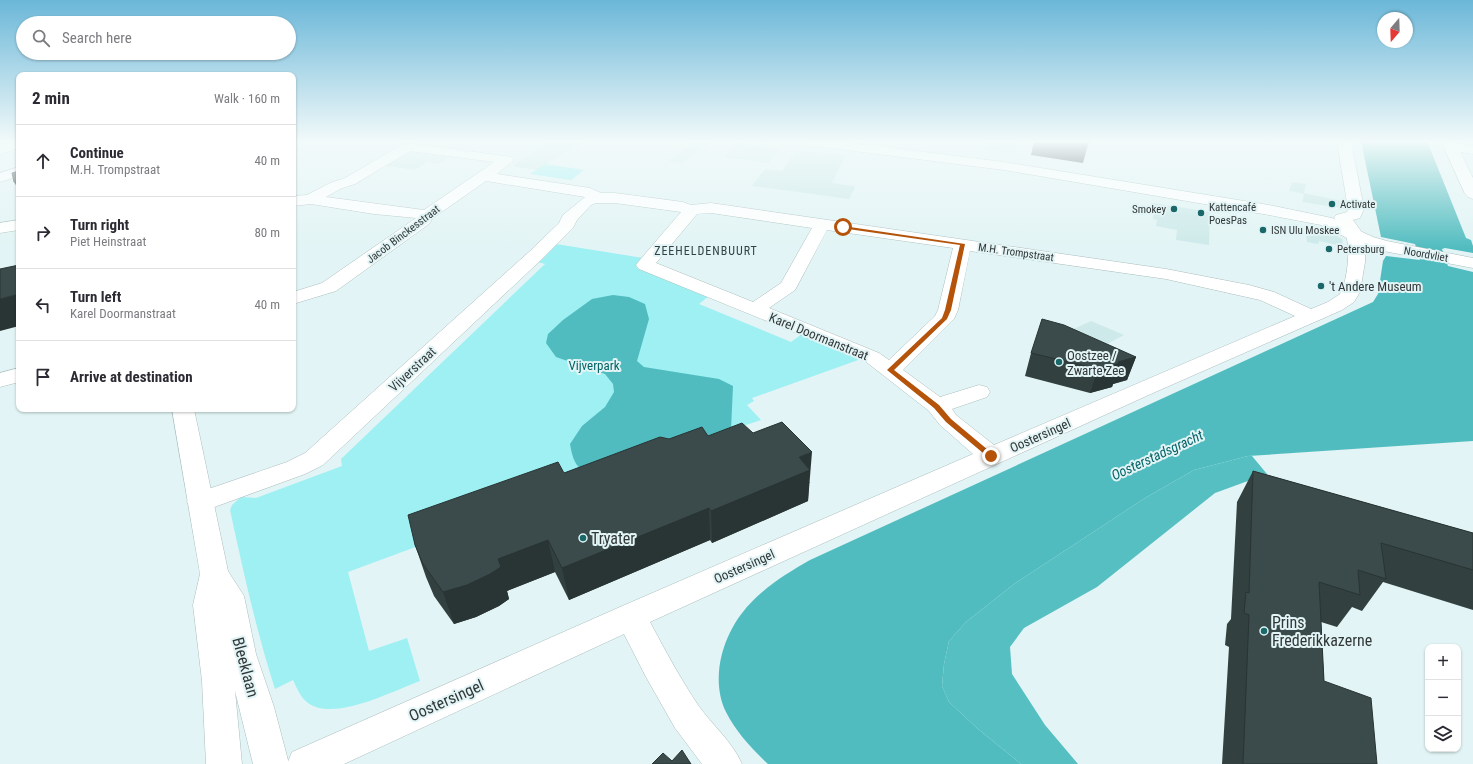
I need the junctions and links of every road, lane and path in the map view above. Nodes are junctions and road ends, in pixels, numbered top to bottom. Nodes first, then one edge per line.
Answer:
1 (356, 177) edge
2 (482, 177) edge
3 (487, 177) edge
4 (1067, 177) edge
5 (1350, 177) edge
6 (1463, 177) edge
7 (598, 198) junction
8 (1472, 198) edge
9 (312, 199) junction
10 (296, 201) edge
11 (688, 210) junction
12 (427, 215) junction
13 (822, 224) junction
14 (16, 225) edge
15 (0, 228) edge
16 (1356, 236) junction
17 (963, 244) junction
18 (1473, 262) edge
19 (296, 297) edge
20 (755, 309) junction
21 (1310, 316) junction
22 (891, 370) junction
23 (16, 376) edge
24 (0, 380) edge
25 (979, 392) dead end
26 (937, 406) junction
27 (184, 412) edge
28 (991, 456) junction
29 (200, 502) junction
30 (214, 574) junction
31 (631, 616) junction
32 (224, 764) edge
33 (271, 764) edge
34 (305, 764) edge
35 (724, 764) edge

1 - 9 street, Jacob Binckesstraat
2 - 12 street, Jacob Binckesstraat
3 - 7 street
4 - 16 street, Noordvliet
5 - 16 street
6 - 8 street
7 - 11 street, M.H. Trompstraat
7 - 29 street, Vijverstraat
9 - 10 street
9 - 12 street
11 - 13 street, M.H. Trompstraat
11 - 20 street, Karel Doormanstraat
12 - 19 street, Jacob Binckesstraat
13 - 17 street, M.H. Trompstraat
13 - 20 street
14 - 15 street
16 - 18 street, Noordvliet
16 - 21 street, Oostersingel
17 - 21 street, M.H. Trompstraat
17 - 22 street
20 - 22 street, Karel Doormanstraat
21 - 28 street, Oostersingel
22 - 26 street, Karel Doormanstraat
23 - 24 street
25 - 26 street
26 - 28 street, Karel Doormanstraat
27 - 29 street, Bleeklaan
28 - 31 street, Oostersingel
29 - 30 street, Bleeklaan
30 - 32 street, Bleeklaan
30 - 33 street, Bleeklaan
31 - 34 street, Oostersingel
31 - 35 street

